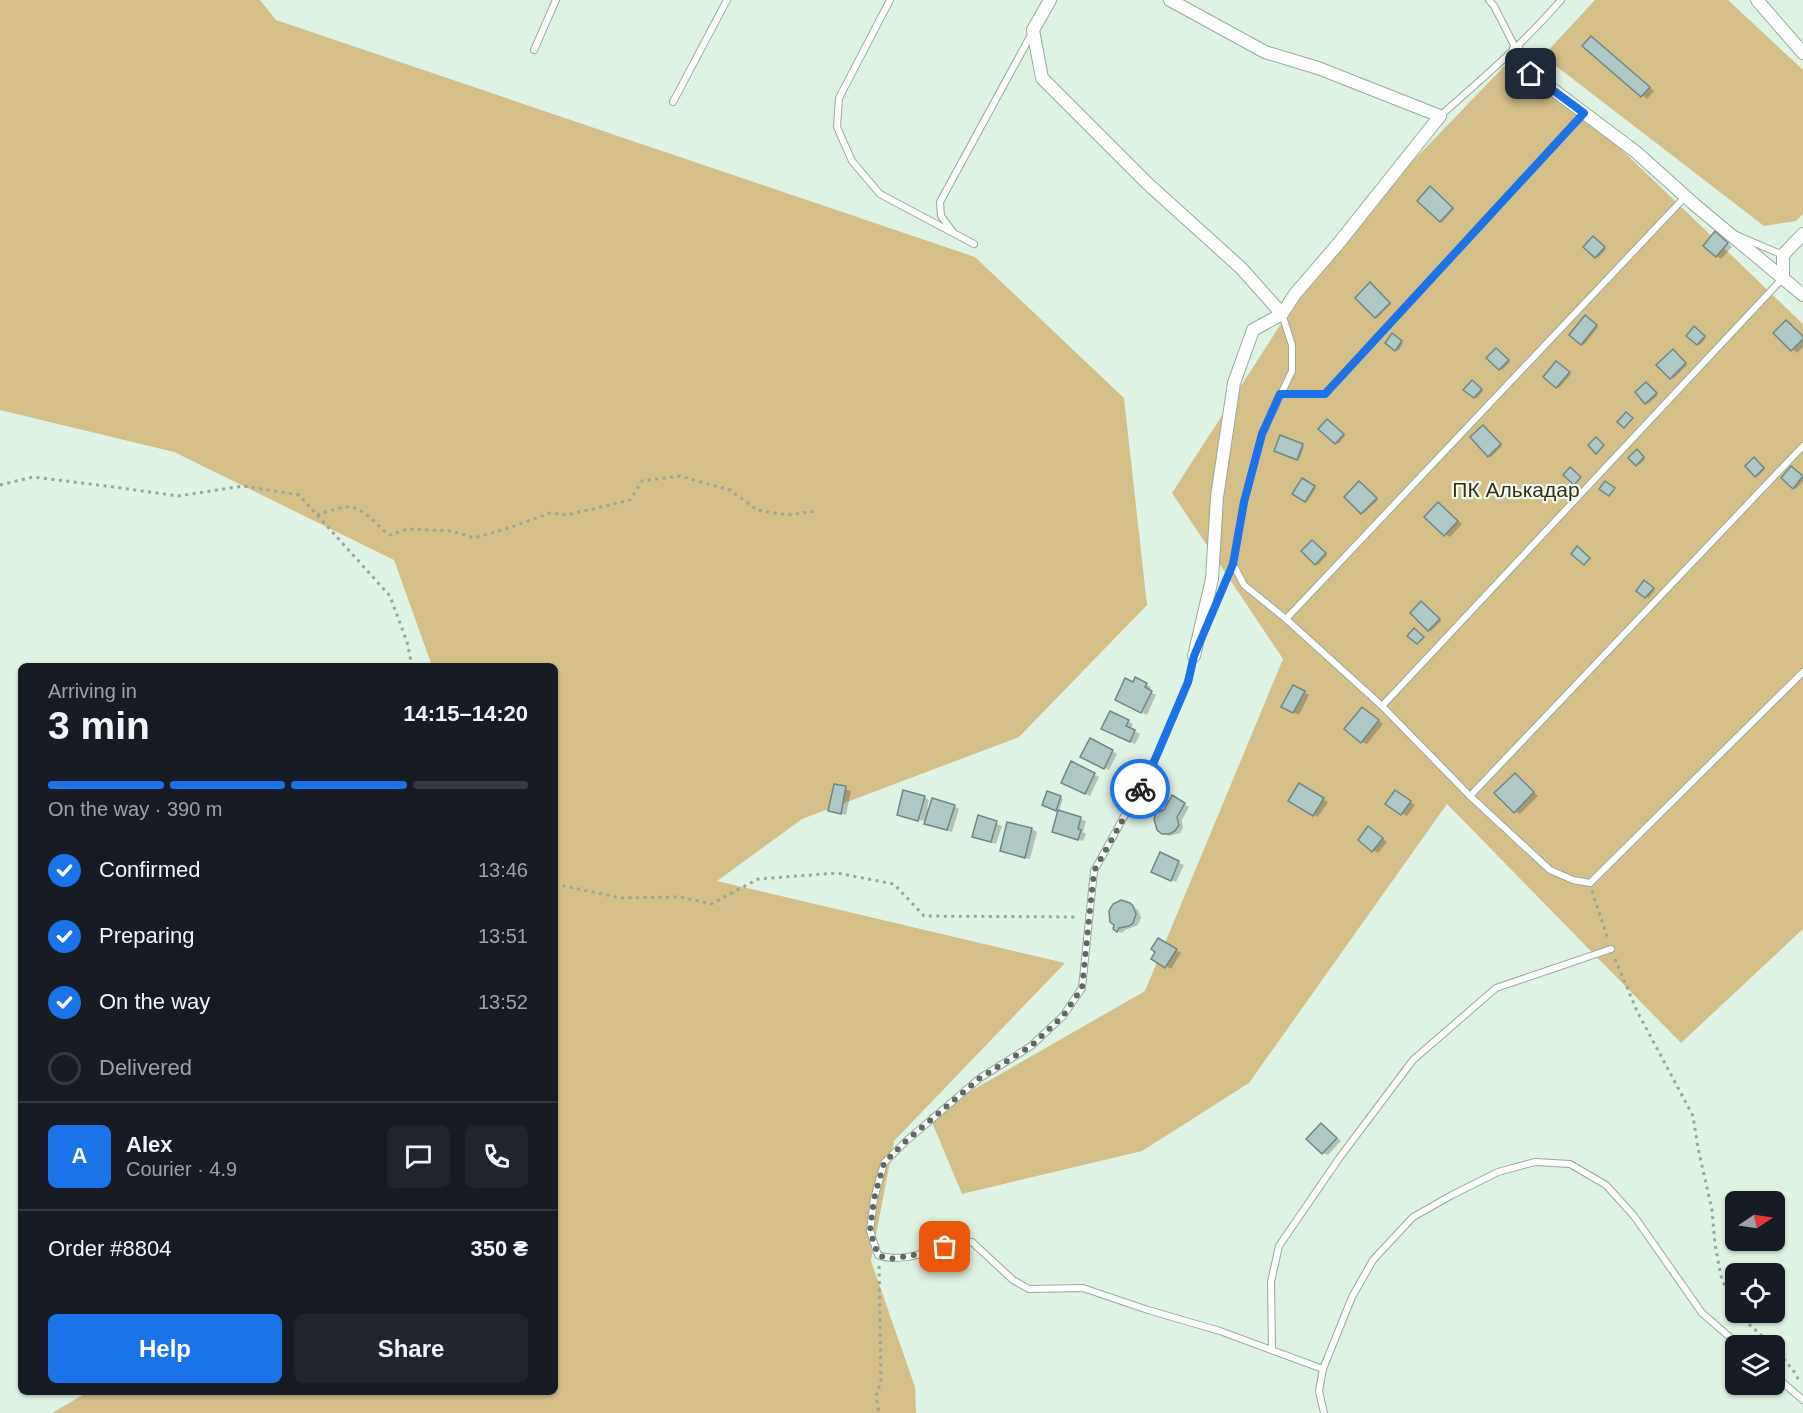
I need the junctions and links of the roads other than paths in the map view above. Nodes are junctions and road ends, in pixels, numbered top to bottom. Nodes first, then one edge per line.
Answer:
1 (556, 0) edge
2 (727, 0) edge
3 (890, 0) edge
4 (1050, 0) edge
5 (1170, 0) edge
6 (1489, 0) edge
7 (1561, 0) edge
8 (1757, 0) edge
9 (1033, 30) junction
10 (1516, 48) junction
11 (534, 50) dead end
12 (1803, 53) edge
13 (673, 102) dead end
14 (1584, 113) junction
15 (1440, 116) junction
16 (1685, 196) junction
17 (1724, 229) junction
18 (955, 234) junction
19 (1803, 234) edge
20 (974, 244) dead end
21 (1783, 255) junction
22 (1783, 278) junction
23 (1803, 295) edge
24 (1282, 314) junction
25 (1280, 394) junction
26 (1803, 446) edge
27 (1233, 564) junction
28 (1286, 620) junction
29 (1194, 656) junction
30 (1803, 672) edge
31 (1382, 706) junction
32 (1470, 796) junction
33 (1611, 949) road end
34 (1727, 1335) edge
35 (1272, 1350) junction
36 (1323, 1369) junction
37 (1785, 1384) edge
38 (1803, 1400) edge
39 (1324, 1413) edge

1 - 11 lane
2 - 13 lane
3 - 18 lane
4 - 9 street
5 - 15 street
6 - 10 lane
7 - 10 lane
8 - 12 street
9 - 18 lane
9 - 24 street
10 - 14 street
10 - 15 lane
14 - 16 street
14 - 25 lane
15 - 24 street
16 - 17 street
16 - 28 lane
17 - 21 lane
17 - 22 street
18 - 20 lane
19 - 21 street
21 - 22 street
22 - 23 street
22 - 31 lane
24 - 25 lane
24 - 29 street
25 - 27 lane
26 - 32 lane
27 - 28 lane
27 - 29 lane
28 - 31 lane
29 - 35 lane
30 - 32 lane
31 - 32 lane
33 - 35 lane
34 - 36 lane
35 - 36 lane
36 - 39 lane
37 - 38 lane

